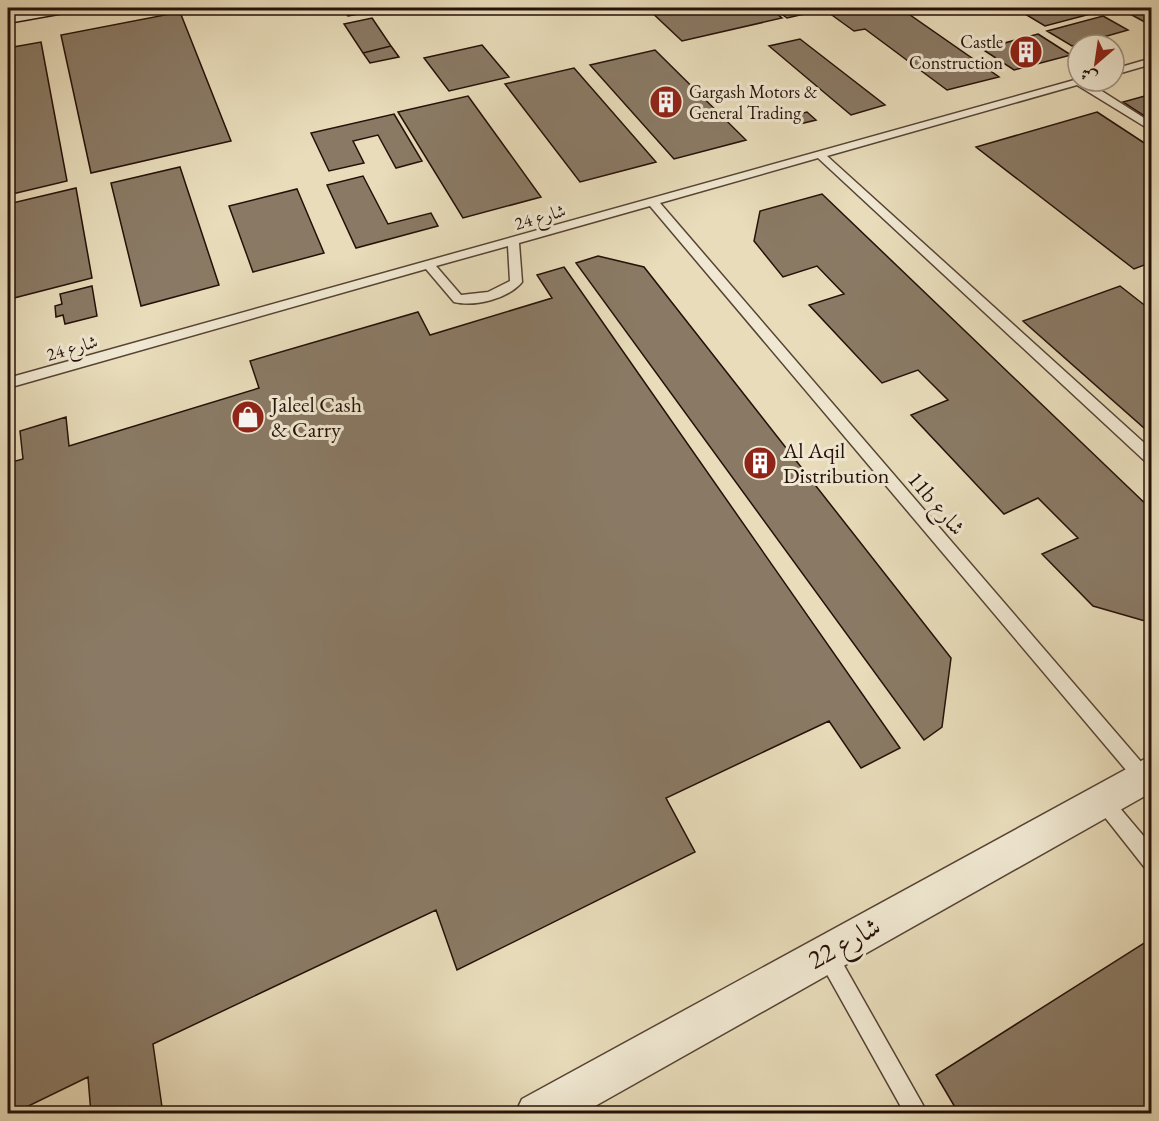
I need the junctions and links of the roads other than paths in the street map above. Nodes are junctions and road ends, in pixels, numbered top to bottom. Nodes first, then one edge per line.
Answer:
1 (64, 8) edge
2 (8, 18) edge
3 (1152, 61) edge
4 (1126, 69) edge
5 (1066, 85) edge
6 (1098, 93) edge
7 (1152, 128) edge
8 (820, 155) junction
9 (653, 202) junction
10 (513, 241) junction
11 (429, 265) junction
12 (8, 383) edge
13 (1152, 459) edge
14 (1147, 775) edge
15 (1102, 800) junction
16 (1152, 861) edge
17 (826, 953) junction
18 (537, 1113) edge
19 (917, 1113) edge

1 - 2 main road
3 - 4 lane
5 - 8 lane, شارع 24
6 - 7 lane
8 - 9 lane, شارع 24
8 - 13 lane
9 - 10 lane, شارع 24
9 - 14 lane, 11b شارع
10 - 11 lane, شارع 24
10 - 11 lane
11 - 12 lane, شارع 24
14 - 15 street, شارع 22
15 - 16 lane
15 - 17 street, شارع 22
17 - 18 street, شارع 22
17 - 19 lane

